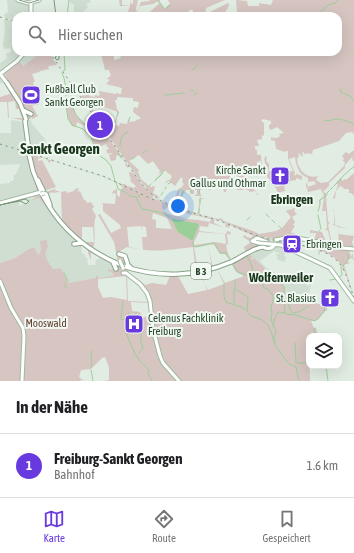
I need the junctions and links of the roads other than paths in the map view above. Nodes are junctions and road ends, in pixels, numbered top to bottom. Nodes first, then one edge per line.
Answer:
1 (19, 0) edge
2 (38, 0) edge
3 (31, 2) junction
4 (31, 12) edge
5 (21, 56) edge
6 (1, 74) edge
7 (6, 83) junction
8 (22, 108) junction
9 (24, 120) junction
10 (29, 153) junction
11 (42, 193) junction
12 (0, 204) edge
13 (52, 210) junction
14 (76, 238) junction
15 (253, 241) dead end
16 (83, 244) junction
17 (267, 244) junction
18 (353, 249) edge
19 (112, 262) junction
20 (127, 262) junction
21 (123, 266) junction
22 (131, 268) junction
23 (116, 269) junction
24 (170, 274) junction
25 (0, 281) edge
26 (354, 301) edge
27 (22, 381) edge
28 (179, 381) edge

1 - 3 main road
2 - 3 main road
3 - 4 main road
5 - 6 main road
6 - 7 main road, B 3
7 - 8 highway, B 3
7 - 9 highway, B 3
8 - 9 highway, B 3
8 - 9 highway
9 - 10 highway, B 3
9 - 10 highway, B 3
10 - 11 highway, B 3
11 - 12 main road
11 - 13 highway, B 3
13 - 14 highway, B 3
13 - 21 highway, B 3
14 - 16 highway, B 3
14 - 16 highway
15 - 17 main road
16 - 19 highway, B 3
17 - 18 main road
17 - 24 highway, B 3
17 - 26 main road
19 - 21 highway, B 3
19 - 23 highway
20 - 21 highway
20 - 21 highway
20 - 22 highway
21 - 22 highway, B 3
21 - 23 highway
21 - 23 main road
21 - 24 highway, B 3
21 - 28 main road
22 - 24 highway, B 3
25 - 27 main road

